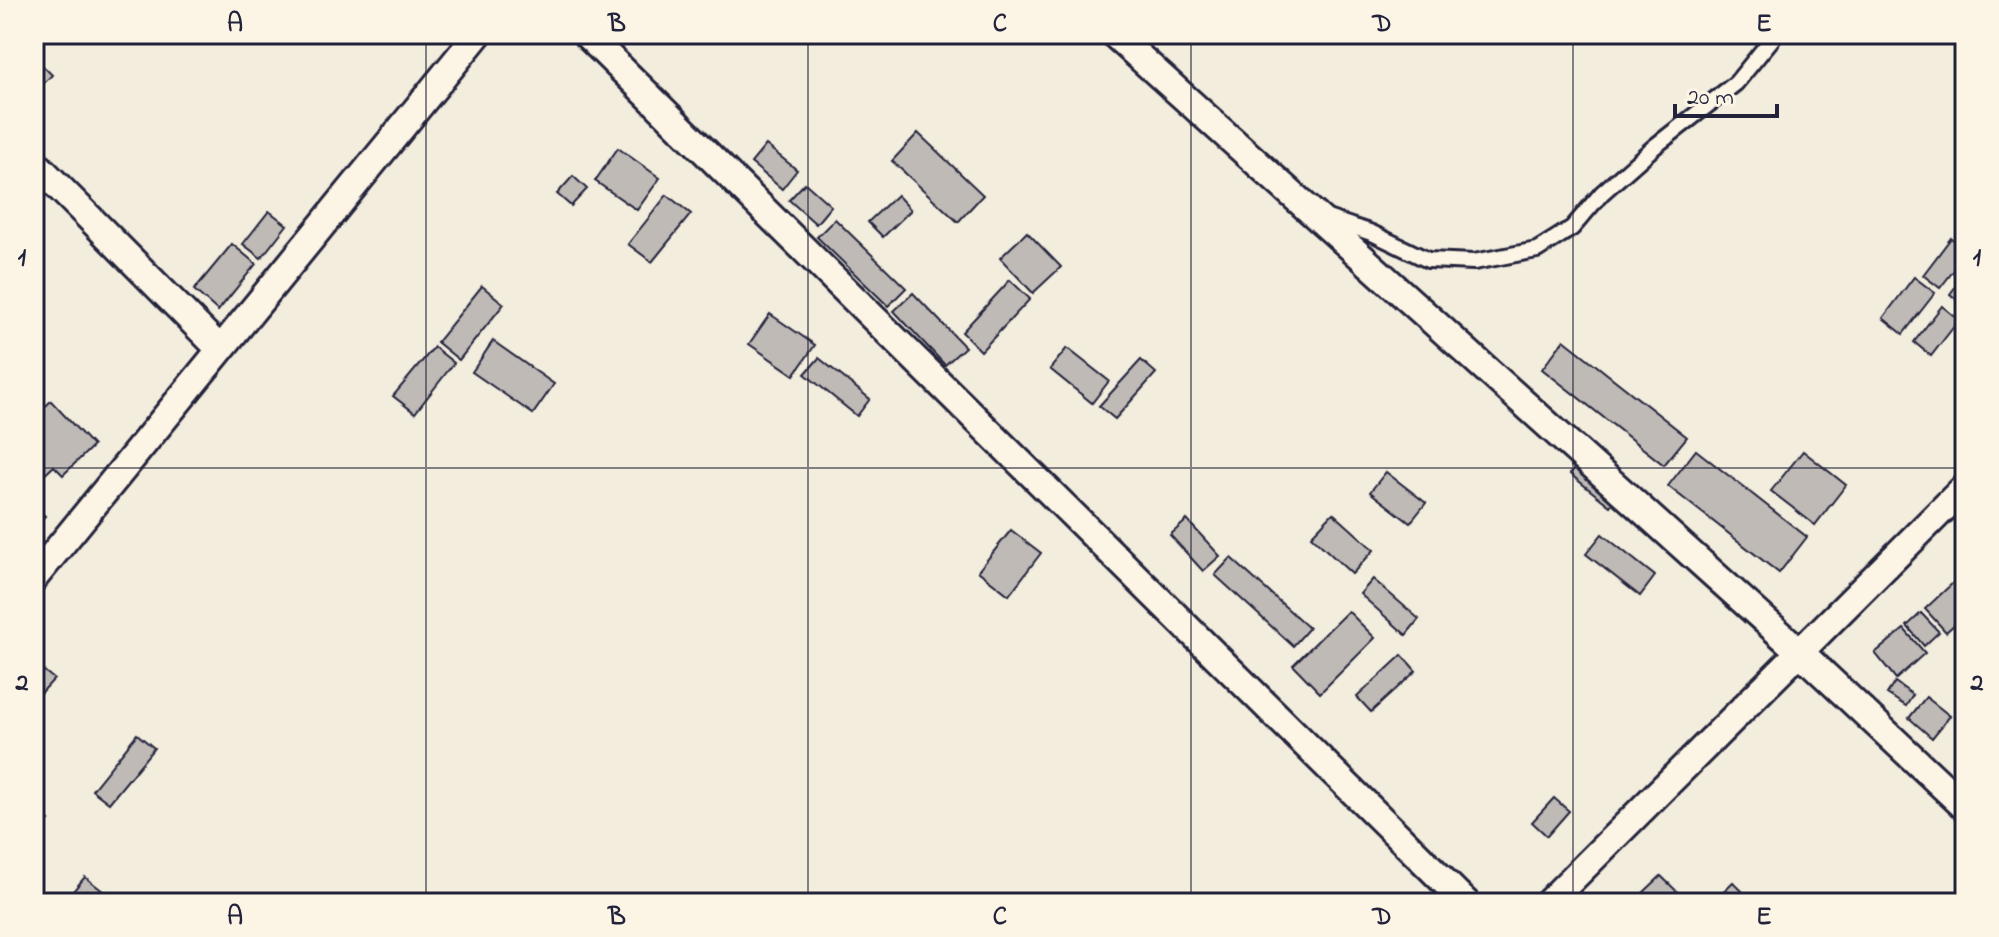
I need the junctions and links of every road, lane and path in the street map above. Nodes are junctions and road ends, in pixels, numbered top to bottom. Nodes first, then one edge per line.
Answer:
1 (478, 34) edge
2 (586, 34) edge
3 (1114, 34) edge
4 (1776, 34) edge
5 (34, 162) edge
6 (1314, 214) junction
7 (220, 349) junction
8 (1965, 487) edge
9 (34, 578) edge
10 (1800, 652) junction
11 (1965, 807) edge
12 (1466, 903) edge
13 (1548, 903) edge

1 - 7 street
2 - 12 street
3 - 6 street
4 - 6 lane
5 - 7 street
6 - 10 street
7 - 9 street
8 - 10 street
10 - 11 street
10 - 13 street

